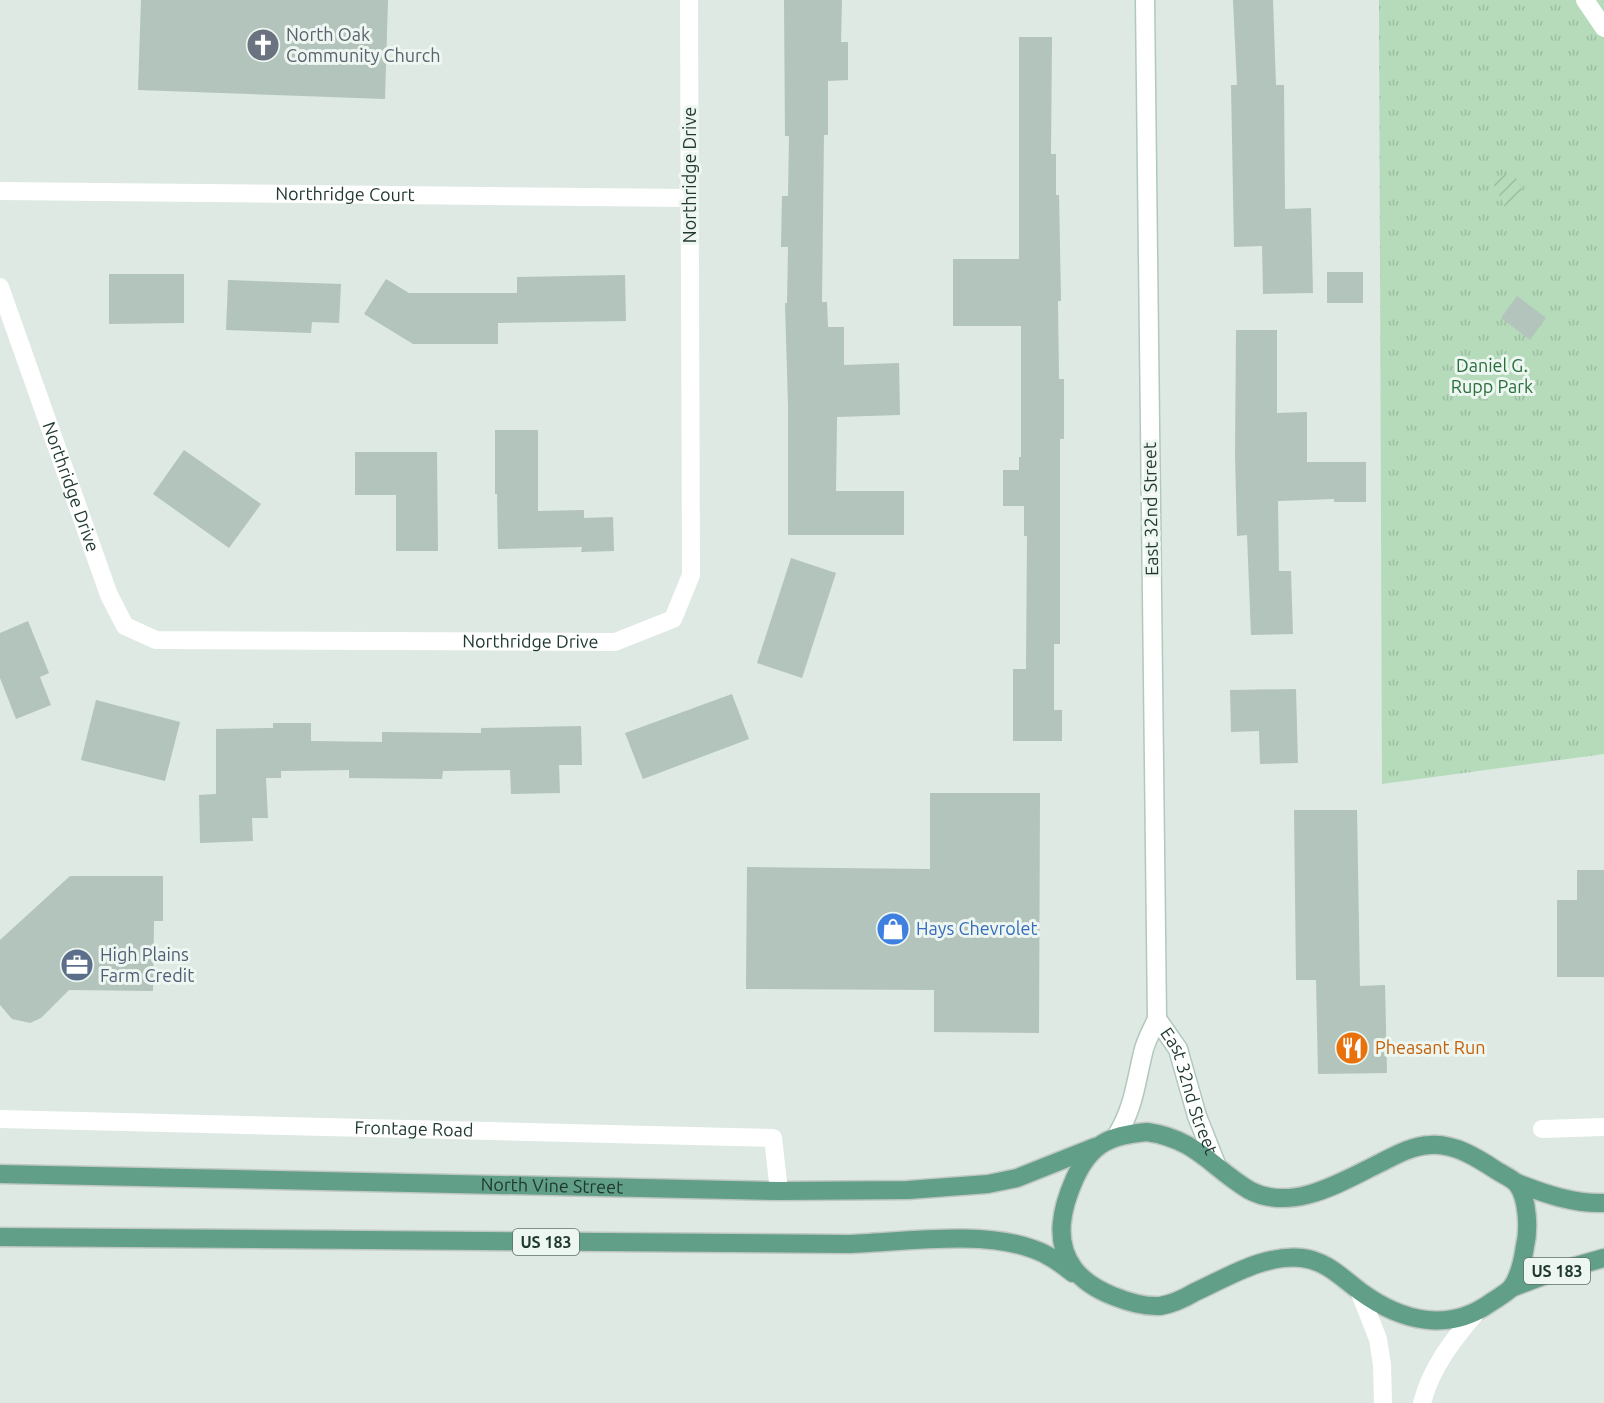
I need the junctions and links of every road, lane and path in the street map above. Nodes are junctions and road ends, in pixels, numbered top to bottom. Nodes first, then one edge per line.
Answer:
1 (689, 0) edge
2 (1145, 0) edge
3 (1585, 0) edge
4 (1604, 28) edge
5 (0, 191) edge
6 (690, 198) junction
7 (0, 288) edge
8 (1157, 1019) junction
9 (0, 1119) edge
10 (1604, 1127) edge
11 (1542, 1129) dead end
12 (1116, 1137) junction
13 (1095, 1147) junction
14 (1216, 1164) junction
15 (0, 1174) edge
16 (1517, 1183) junction
17 (779, 1191) junction
18 (1604, 1203) edge
19 (0, 1237) edge
20 (1604, 1258) edge
21 (1082, 1279) junction
22 (1511, 1288) junction
23 (1359, 1291) junction
24 (1475, 1314) junction
25 (1383, 1403) edge
26 (1422, 1403) edge

1 - 6 street, Northridge Drive
2 - 8 street, East 32nd Street
3 - 4 street
5 - 6 street, Northridge Court
6 - 7 street, Northridge Drive
8 - 12 street, East 32nd Street
8 - 14 street, East 32nd Street
9 - 17 street, Frontage Road
10 - 11 street
12 - 13 main road, North Vine Street
12 - 14 main road, North Vine Street
13 - 17 main road, North Vine Street
13 - 21 main road
14 - 16 main road, North Vine Street
15 - 17 main road, North Vine Street
16 - 18 main road
16 - 22 main road
19 - 21 main road, US 183
20 - 22 main road, US 183
21 - 23 main road
22 - 24 main road
23 - 24 main road
23 - 25 street
24 - 26 street

